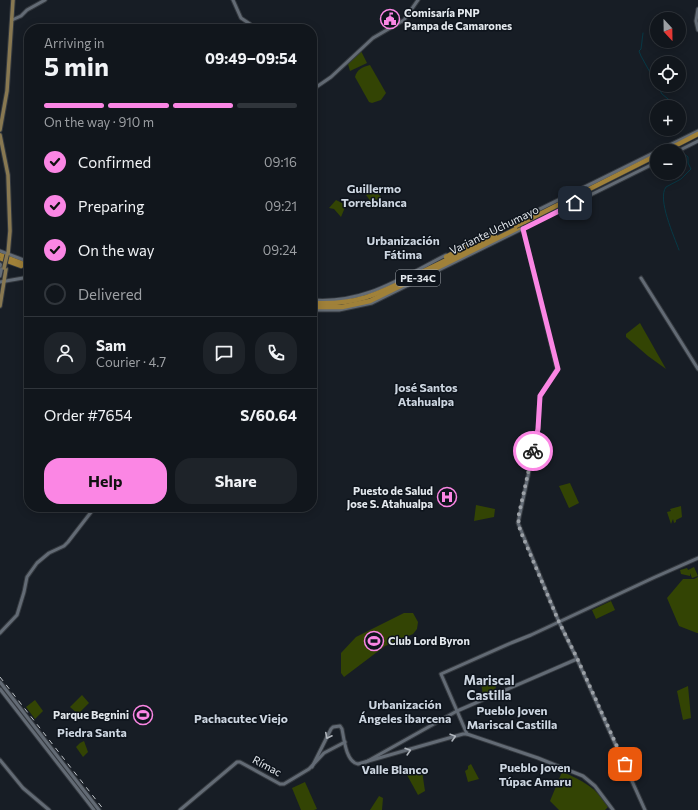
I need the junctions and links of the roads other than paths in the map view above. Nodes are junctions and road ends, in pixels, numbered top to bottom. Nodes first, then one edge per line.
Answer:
1 (13, 0) edge
2 (45, 0) edge
3 (233, 0) edge
4 (418, 0) edge
5 (698, 9) edge
6 (12, 20) junction
7 (250, 24) edge
8 (698, 30) edge
9 (317, 87) edge
10 (0, 130) edge
11 (698, 131) edge
12 (698, 134) edge
13 (0, 135) edge
14 (698, 138) edge
15 (698, 141) edge
16 (679, 144) edge
17 (686, 144) edge
18 (686, 147) edge
19 (650, 159) edge
20 (650, 162) edge
21 (650, 165) edge
22 (518, 220) junction
23 (521, 226) junction
24 (473, 242) junction
25 (0, 251) edge
26 (0, 255) edge
27 (8, 255) junction
28 (0, 259) edge
29 (24, 260) edge
30 (0, 264) edge
31 (24, 266) edge
32 (24, 266) edge
33 (427, 269) junction
34 (0, 276) edge
35 (24, 278) edge
36 (641, 278) dead end
37 (2, 281) edge
38 (317, 300) edge
39 (317, 304) edge
40 (0, 306) edge
41 (317, 308) edge
42 (317, 308) edge
43 (698, 369) edge
44 (91, 512) edge
45 (698, 558) edge
46 (559, 622) junction
47 (0, 633) edge
48 (577, 658) junction
49 (0, 682) edge
50 (0, 689) edge
51 (457, 710) junction
52 (467, 734) junction
53 (345, 742) junction
54 (0, 760) edge
55 (362, 764) junction
56 (312, 766) junction
57 (49, 810) edge
58 (94, 810) edge
59 (99, 810) edge
60 (180, 810) edge
61 (613, 810) edge
62 (645, 810) edge

1 - 6 main road
2 - 6 street
3 - 7 street
4 - 9 street
5 - 8 street
6 - 10 main road
11 - 22 street
12 - 16 highway
13 - 27 main road
14 - 17 highway
15 - 18 street
19 - 23 highway, Variante Uchumayo / PE-34C
20 - 23 highway, Variante Uchumayo / PE-34C
21 - 23 street, Variante Uchumayo
22 - 23 street
22 - 24 street
23 - 33 highway, Variante Uchumayo / PE-34C
23 - 41 street, Variante Uchumayo
23 - 42 highway, Variante Uchumayo / PE-34C
23 - 46 street
24 - 33 highway
24 - 38 street
25 - 27 street
26 - 31 highway
27 - 29 street
27 - 37 main road, bridge
28 - 32 highway
30 - 34 street
33 - 39 highway, Variante Uchumayo / PE-34C
35 - 37 street
36 - 43 street
37 - 40 main road
44 - 47 street
45 - 46 street
46 - 48 street
46 - 51 street
48 - 51 street
48 - 62 street
49 - 59 street
50 - 58 street
51 - 52 street
51 - 55 street
55 -> 52 street
52 - 61 street
53 - 55 street
53 - 56 street, Rímac
53 -> 56 street, Rímac
54 - 57 street
56 - 60 street, Rímac

